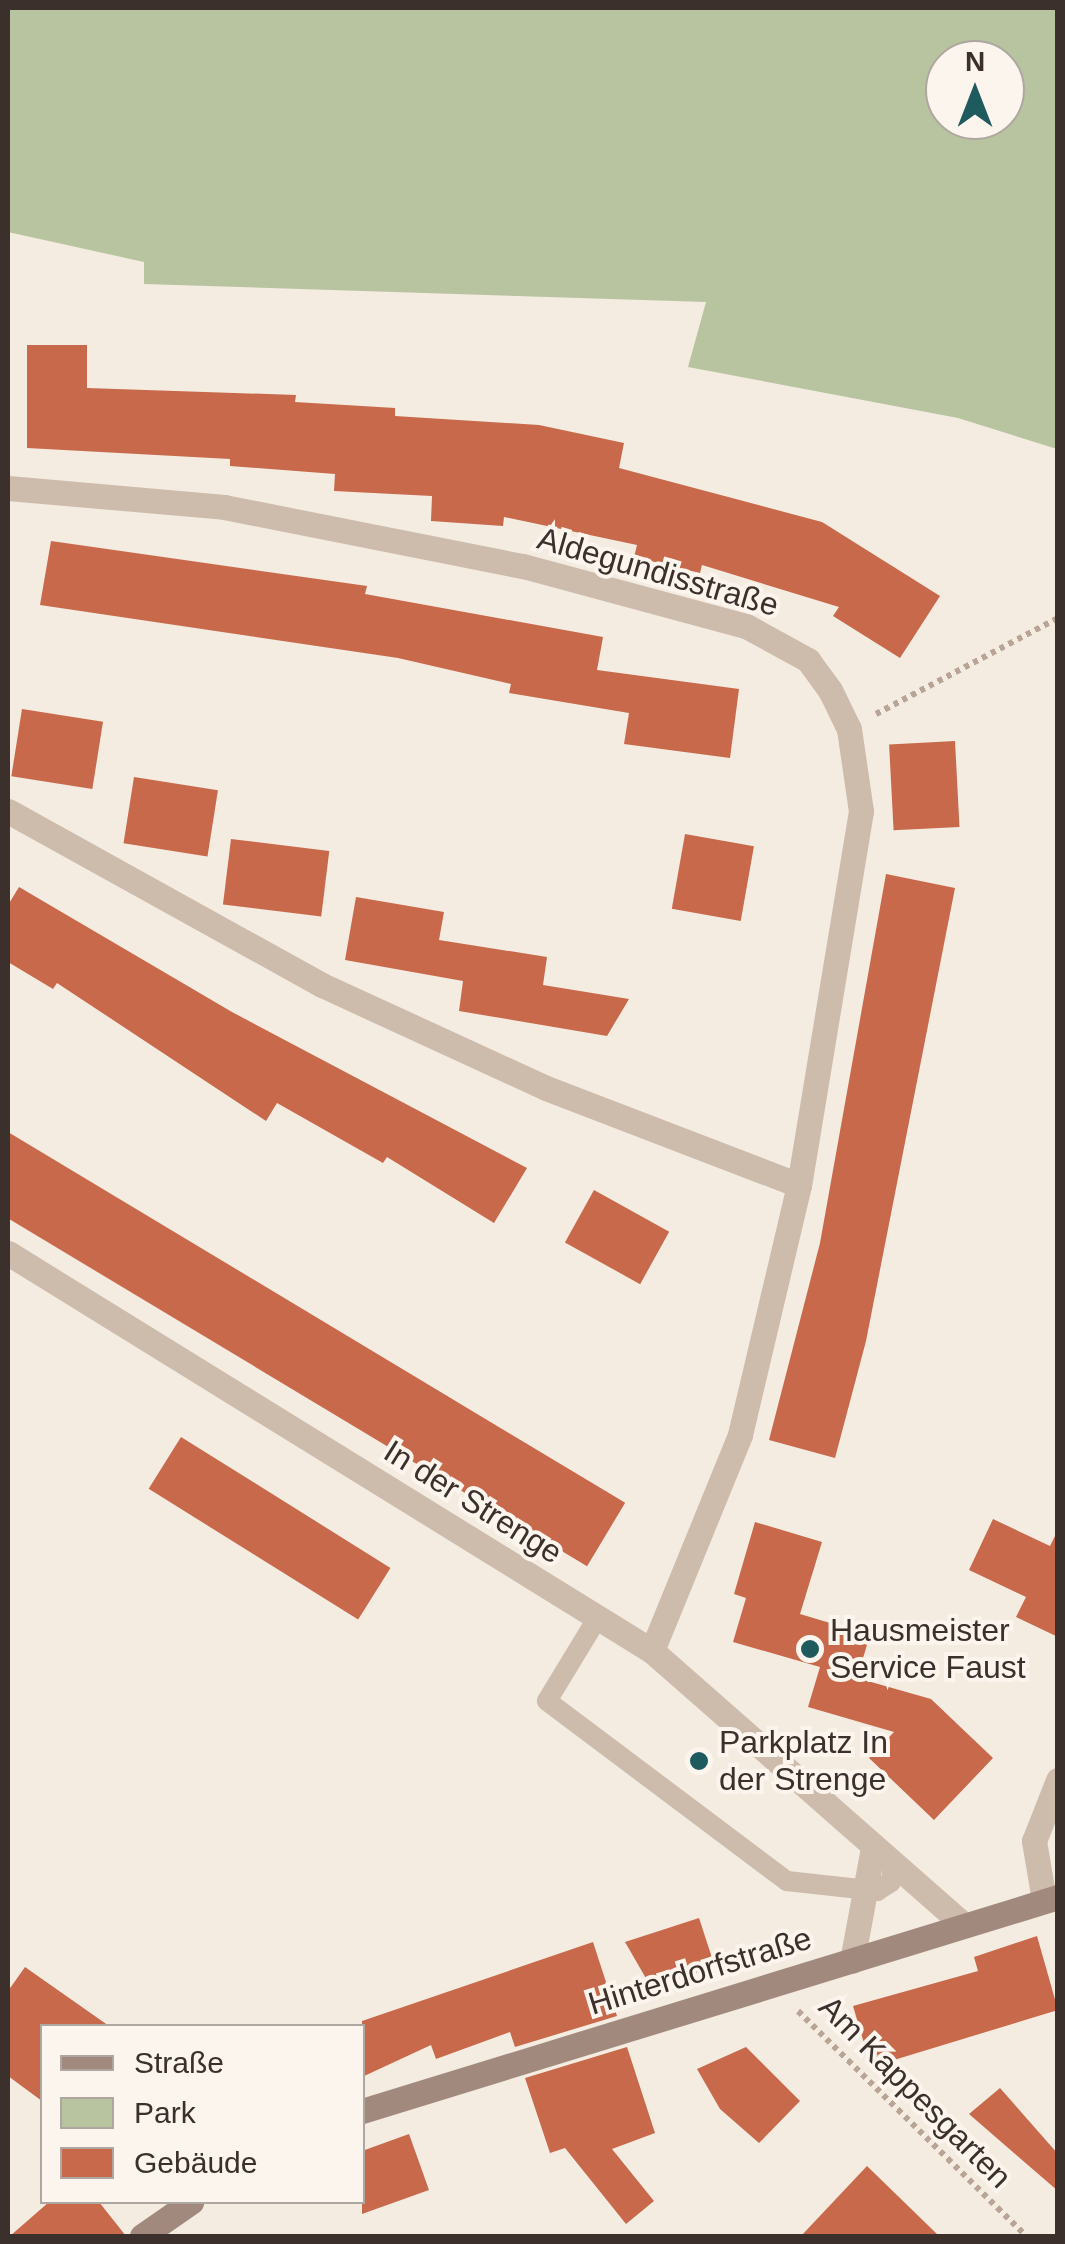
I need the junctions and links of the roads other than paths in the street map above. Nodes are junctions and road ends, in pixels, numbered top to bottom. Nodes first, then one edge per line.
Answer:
1 (8, 488) edge
2 (8, 811) edge
3 (798, 1185) junction
4 (8, 1253) edge
5 (598, 1617) junction
6 (652, 1651) junction
7 (1058, 1780) edge
8 (884, 1857) junction
9 (865, 1891) junction
10 (1051, 1898) edge
11 (960, 1922) junction
12 (852, 1961) junction
13 (365, 2110) edge
14 (188, 2204) edge
15 (142, 2236) edge

1 - 3 street, Aldegundisstraße
2 - 3 street
3 - 6 street, Aldegundisstraße
4 - 5 street, In der Strenge
5 - 6 street, In der Strenge
5 - 9 lane
6 - 8 street, In der Strenge
7 - 10 street
8 - 9 street
8 - 11 street, In der Strenge
9 - 12 street
10 - 11 street, Hinterdorfstraße
11 - 12 street, Hinterdorfstraße
12 - 13 street, Hinterdorfstraße
14 - 15 street

